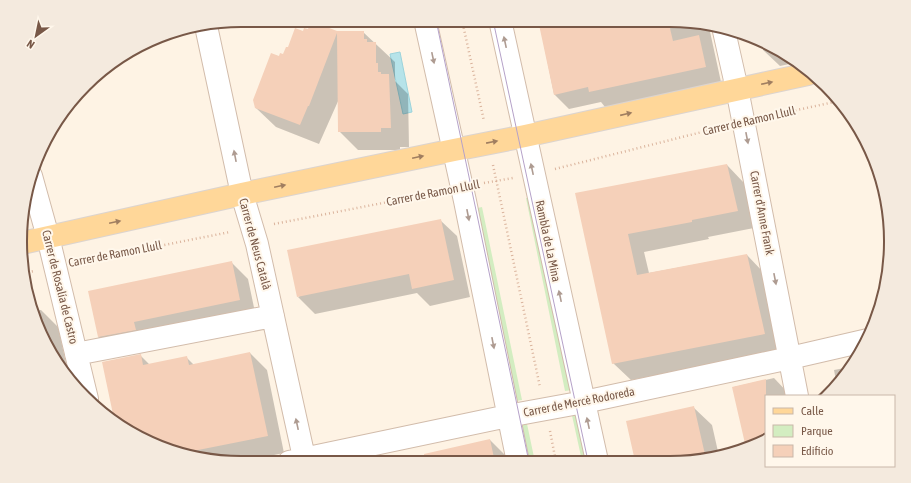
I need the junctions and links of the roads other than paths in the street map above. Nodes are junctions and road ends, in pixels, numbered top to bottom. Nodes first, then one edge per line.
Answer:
1 (427, 27) edge
2 (502, 27) edge
3 (207, 30) edge
4 (725, 34) edge
5 (805, 75) edge
6 (737, 89) junction
7 (525, 136) junction
8 (454, 150) junction
9 (34, 186) edge
10 (242, 194) junction
11 (48, 237) junction
12 (27, 241) edge
13 (273, 316) junction
14 (859, 342) edge
15 (76, 354) junction
16 (790, 358) junction
17 (83, 386) edge
18 (797, 395) edge
19 (584, 402) junction
20 (508, 416) junction
21 (298, 456) edge
22 (322, 456) edge
23 (517, 456) edge
24 (596, 456) edge

1 -> 8 street
7 -> 2 street, Rambla de La Mina
10 -> 3 street, Carrer de Neus Català
4 - 6 street, Carrer d'Anne Frank
6 -> 5 main road
7 -> 6 main road
6 -> 16 street, Carrer d'Anne Frank
8 -> 7 main road
19 -> 7 street, Rambla de La Mina
10 -> 8 main road
8 -> 20 street
9 - 11 street, Carrer de Rosalía de Castro
11 -> 10 main road
10 - 13 street, Carrer de Neus Català
11 - 12 main road
11 - 15 street, Carrer de Rosalía de Castro
13 - 15 street
21 -> 13 street, Carrer de Neus Català
14 - 16 street, Carrer de Mercè Rodoreda
15 - 17 street, Carrer de Rosalía de Castro
16 - 18 street, Carrer d'Anne Frank
16 - 19 street, Carrer de Mercè Rodoreda
19 - 20 street, Carrer de Mercè Rodoreda
24 -> 19 street, Rambla de La Mina
20 - 22 street, Carrer de Mercè Rodoreda
20 - 23 street

